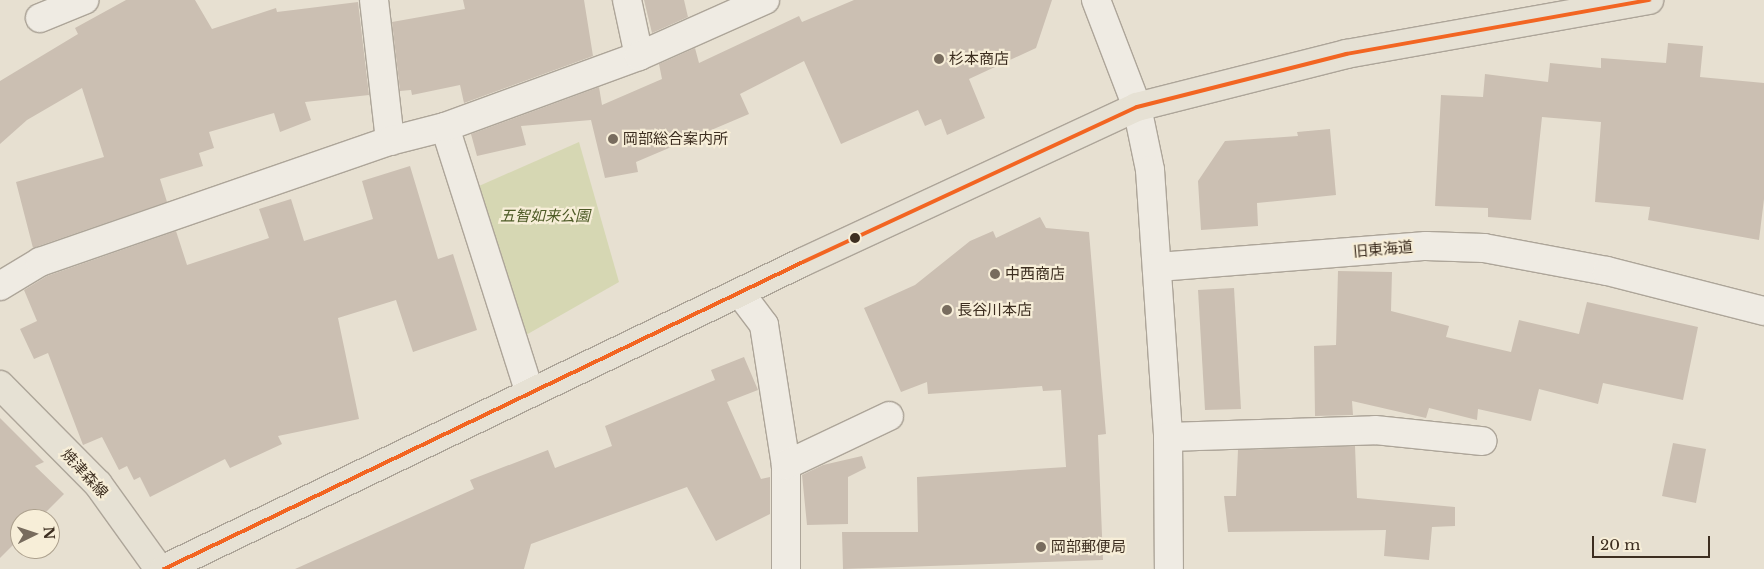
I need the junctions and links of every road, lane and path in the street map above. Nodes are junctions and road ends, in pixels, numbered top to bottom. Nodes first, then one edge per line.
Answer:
1 (84, 0) edge
2 (374, 0) edge
3 (627, 0) edge
4 (765, 0) edge
5 (1096, 0) edge
6 (1649, 0) edge
7 (1621, 2) edge
8 (40, 18) dead end
9 (639, 56) junction
10 (1138, 107) junction
11 (445, 127) junction
12 (390, 141) junction
13 (1158, 267) junction
14 (0, 286) edge
15 (740, 293) junction
16 (1764, 311) edge
17 (0, 385) edge
18 (530, 393) junction
19 (889, 416) dead end
20 (1168, 436) junction
21 (1482, 441) dead end
22 (786, 465) junction
23 (159, 569) edge
24 (164, 569) edge
25 (786, 569) edge
26 (1169, 569) edge

1 - 8 street
2 - 12 street
3 - 9 street
4 - 9 street
5 - 10 street
6 - 7 main road
7 - 10 main road
9 - 11 street
10 - 13 street
10 - 15 main road
11 - 12 street
11 - 18 street
12 - 14 street
13 - 16 street, 旧東海道
13 - 20 street
15 - 18 main road
15 - 22 street
17 - 23 main road, 焼津森線
18 - 24 main road
19 - 22 street
20 - 21 street
20 - 26 street
22 - 25 street

